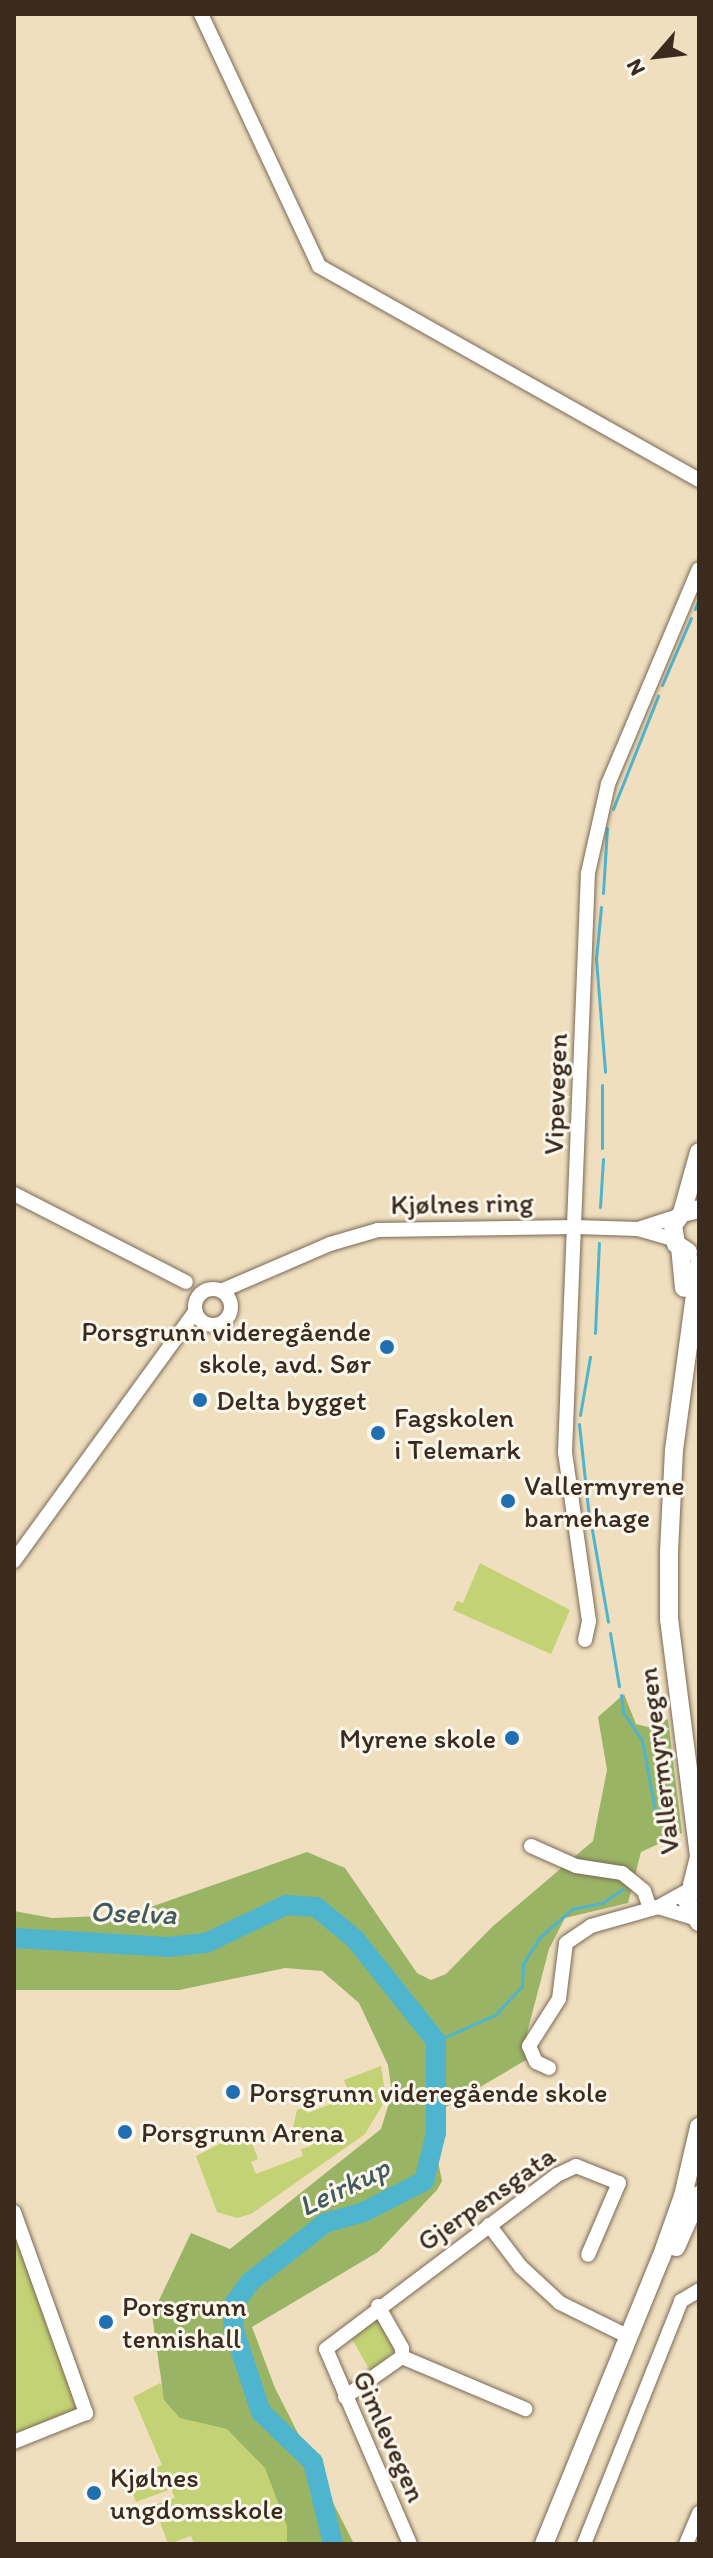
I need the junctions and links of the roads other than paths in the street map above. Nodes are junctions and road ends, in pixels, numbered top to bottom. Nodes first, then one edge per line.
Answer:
1 (201, 14) edge
2 (699, 480) edge
3 (699, 569) edge
4 (699, 1152) edge
5 (14, 1194) edge
6 (686, 1213) edge
7 (576, 1227) junction
8 (638, 1229) junction
9 (677, 1243) junction
10 (699, 1252) edge
11 (699, 1264) edge
12 (186, 1282) dead end
13 (226, 1297) junction
14 (195, 1312) junction
15 (212, 1325) junction
16 (179, 1340) junction
17 (674, 1450) junction
18 (14, 1561) edge
19 (670, 1581) junction
20 (585, 1640) dead end
21 (699, 1789) edge
22 (531, 1846) dead end
23 (693, 1885) edge
24 (654, 1908) junction
25 (697, 1921) edge
26 (549, 2068) dead end
27 (699, 2127) edge
28 (696, 2178) edge
29 (699, 2195) edge
30 (14, 2212) edge
31 (489, 2225) junction
32 (699, 2225) edge
33 (588, 2255) dead end
34 (670, 2259) junction
35 (699, 2290) edge
36 (378, 2306) junction
37 (636, 2320) junction
38 (619, 2332) dead end
39 (326, 2349) joint
40 (402, 2357) junction
41 (345, 2397) junction
42 (525, 2409) dead end
43 (14, 2442) edge
44 (575, 2461) junction
45 (699, 2513) edge
46 (410, 2544) edge
47 (533, 2544) edge
48 (544, 2544) edge
49 (584, 2544) edge
50 (686, 2544) edge

1 - 2 street
3 - 7 street, Vipevegen
4 - 6 main road
5 - 12 street
6 - 8 street, Kjølnes ring
6 - 9 main road, Vallermyrvegen
7 - 8 street, Kjølnes ring
7 - 13 street, Kjølnes ring
7 - 20 street, Vipevegen
8 - 9 street, Kjølnes ring
9 - 10 main road
9 - 17 main road, Vallermyrvegen
11 - 17 main road, Vallermyrvegen
13 - 14 street
13 - 15 street
14 - 15 street
14 - 16 street
15 - 16 street
16 - 18 street
17 - 19 main road, Vallermyrvegen
19 - 21 main road, Vallermyrvegen
19 - 23 main road, Vallermyrvegen
22 - 24 street, Vallermyrvegen
23 - 24 street, Vallermyrvegen
23 - 25 main road
24 - 25 street
24 - 26 street, Vallermyrvegen
27 - 28 main road
28 - 37 main road
29 - 34 main road
30 - 43 street
31 - 33 street, Gjerpensgata
31 - 36 street, Gjerpensgata
31 - 38 street
32 - 34 main road
34 - 37 main road
35 - 49 street
36 - 39 street, Gjerpensgata
36 - 40 street
37 - 44 main road
39 - 41 street, Gimlevegen
40 - 41 street
40 - 42 street
41 - 46 street, Gimlevegen
44 - 47 main road
44 - 48 main road
45 - 50 street

